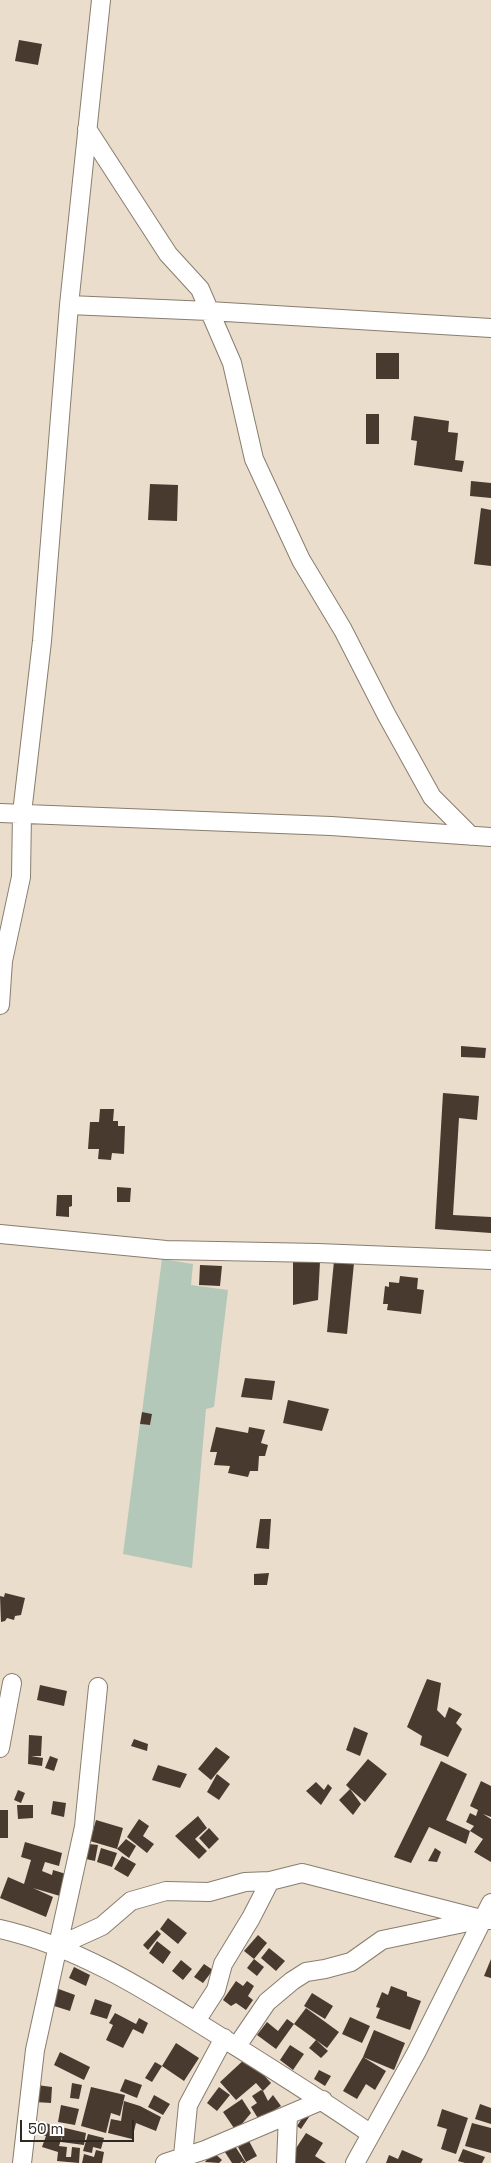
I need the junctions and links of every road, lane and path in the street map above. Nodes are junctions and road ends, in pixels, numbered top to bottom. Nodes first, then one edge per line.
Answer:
1 (101, 0) edge
2 (87, 129) junction
3 (69, 305) junction
4 (209, 310) junction
5 (491, 328) edge
6 (0, 813) edge
7 (22, 813) junction
8 (471, 836) junction
9 (491, 836) edge
10 (0, 1005) edge
11 (0, 1234) edge
12 (491, 1260) edge
13 (12, 1683) dead end
14 (98, 1687) dead end
15 (0, 1748) edge
16 (270, 1880) junction
17 (491, 1903) edge
18 (486, 1920) edge
19 (0, 1929) edge
20 (58, 1946) junction
21 (196, 2021) junction
22 (230, 2042) junction
23 (322, 2100) junction
24 (288, 2116) junction
25 (371, 2134) junction
26 (181, 2160) edge
27 (22, 2163) edge
28 (165, 2163) edge
29 (286, 2163) edge
30 (355, 2163) edge

1 - 2 street
2 - 3 street
2 - 4 street
3 - 4 street
3 - 7 street
4 - 5 street
4 - 8 street
6 - 7 street
7 - 8 street
7 - 10 street
8 - 9 street
11 - 12 street
13 - 15 street
14 - 20 street
16 - 18 street
16 - 20 street
16 - 21 street
17 - 18 street
18 - 22 street
18 - 25 street
19 - 20 street
20 - 21 street
20 - 27 street
21 - 22 street
22 - 23 street
22 - 26 street
23 - 24 street
23 - 25 street
24 - 26 street
24 - 29 street
25 - 30 street
26 - 28 street

